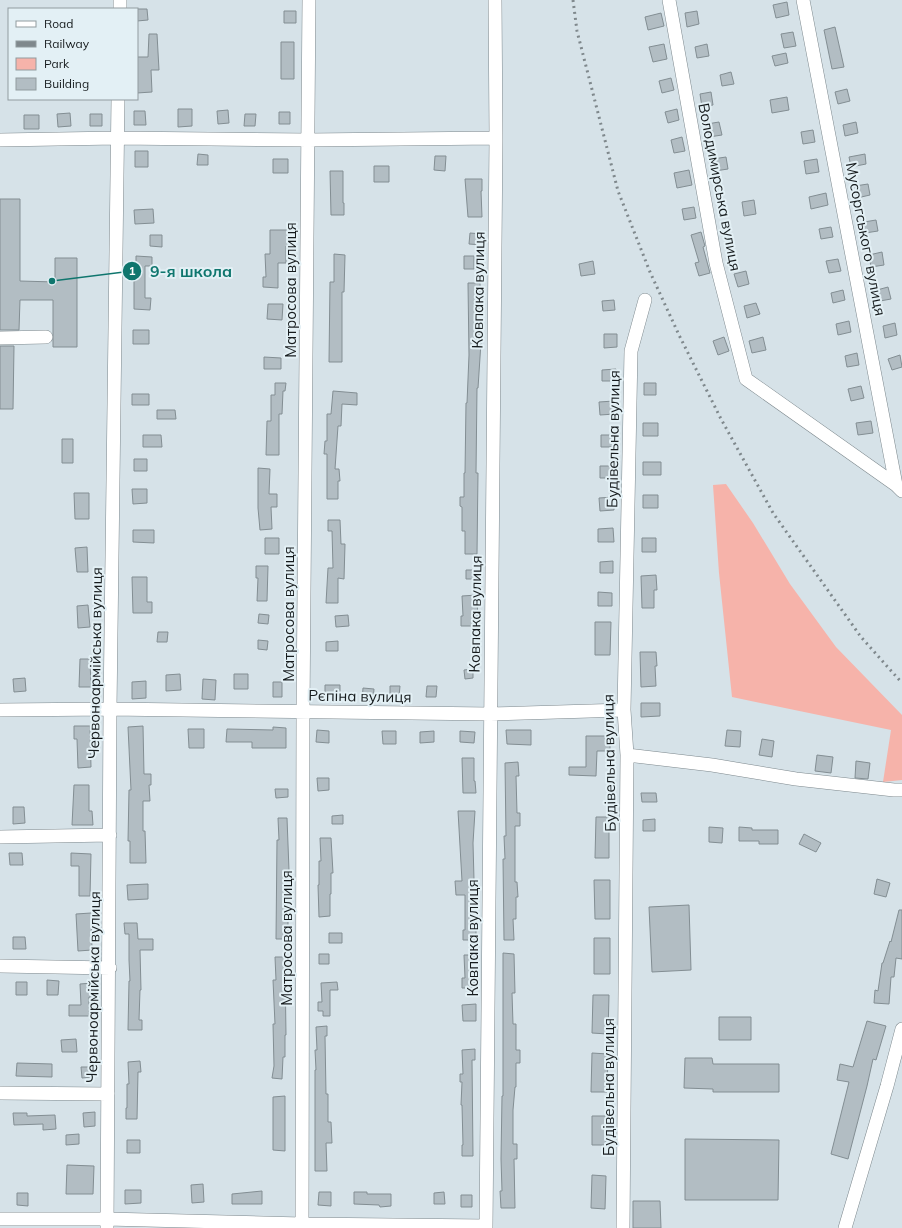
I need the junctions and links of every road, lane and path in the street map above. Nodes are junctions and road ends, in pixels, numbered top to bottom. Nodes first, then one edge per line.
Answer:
1 (308, 0) edge
2 (495, 0) edge
3 (669, 0) edge
4 (803, 0) edge
5 (118, 100) edge
6 (117, 138) junction
7 (496, 138) junction
8 (0, 140) edge
9 (308, 140) junction
10 (644, 300) dead end
11 (46, 337) dead end
12 (0, 338) edge
13 (899, 488) edge
14 (110, 709) junction
15 (0, 710) edge
16 (624, 710) junction
17 (303, 711) junction
18 (490, 714) junction
19 (627, 755) junction
20 (902, 790) edge
21 (110, 835) junction
22 (0, 837) edge
23 (0, 966) edge
24 (110, 968) junction
25 (902, 1029) edge
26 (0, 1093) edge
27 (108, 1094) junction
28 (0, 1219) edge
29 (107, 1224) edge
30 (302, 1226) edge
31 (486, 1227) edge
32 (623, 1228) edge
33 (845, 1228) edge

1 - 9 street, Матросова вулиця
2 - 7 street, Ковпака вулиця
3 - 13 street, Володимирська вулиця
4 - 13 street, Мусоргського вулиця
5 - 6 street, Червоноармійська вулиця
6 - 8 street
6 - 9 street
6 - 14 street, Червоноармійська вулиця
7 - 9 street
7 - 18 street, Ковпака вулиця
9 - 17 street, Матросова вулиця
10 - 16 street, Будівельна вулиця
11 - 12 street
14 - 15 street, Рєпіна вулиця
14 - 17 street, Рєпіна вулиця
14 - 21 street, Червоноармійська вулиця
16 - 18 street, Рєпіна вулиця
16 - 19 street, Будівельна вулиця
17 - 18 street, Рєпіна вулиця
17 - 30 street, Матросова вулиця
18 - 31 street, Ковпака вулиця
19 - 20 street
19 - 32 street, Будівельна вулиця
21 - 22 street
21 - 24 street, Червоноармійська вулиця
23 - 24 street
24 - 27 street, Червоноармійська вулиця
25 - 33 street
26 - 27 street
27 - 29 street, Червоноармійська вулиця
28 - 29 street
29 - 30 street
30 - 31 street

